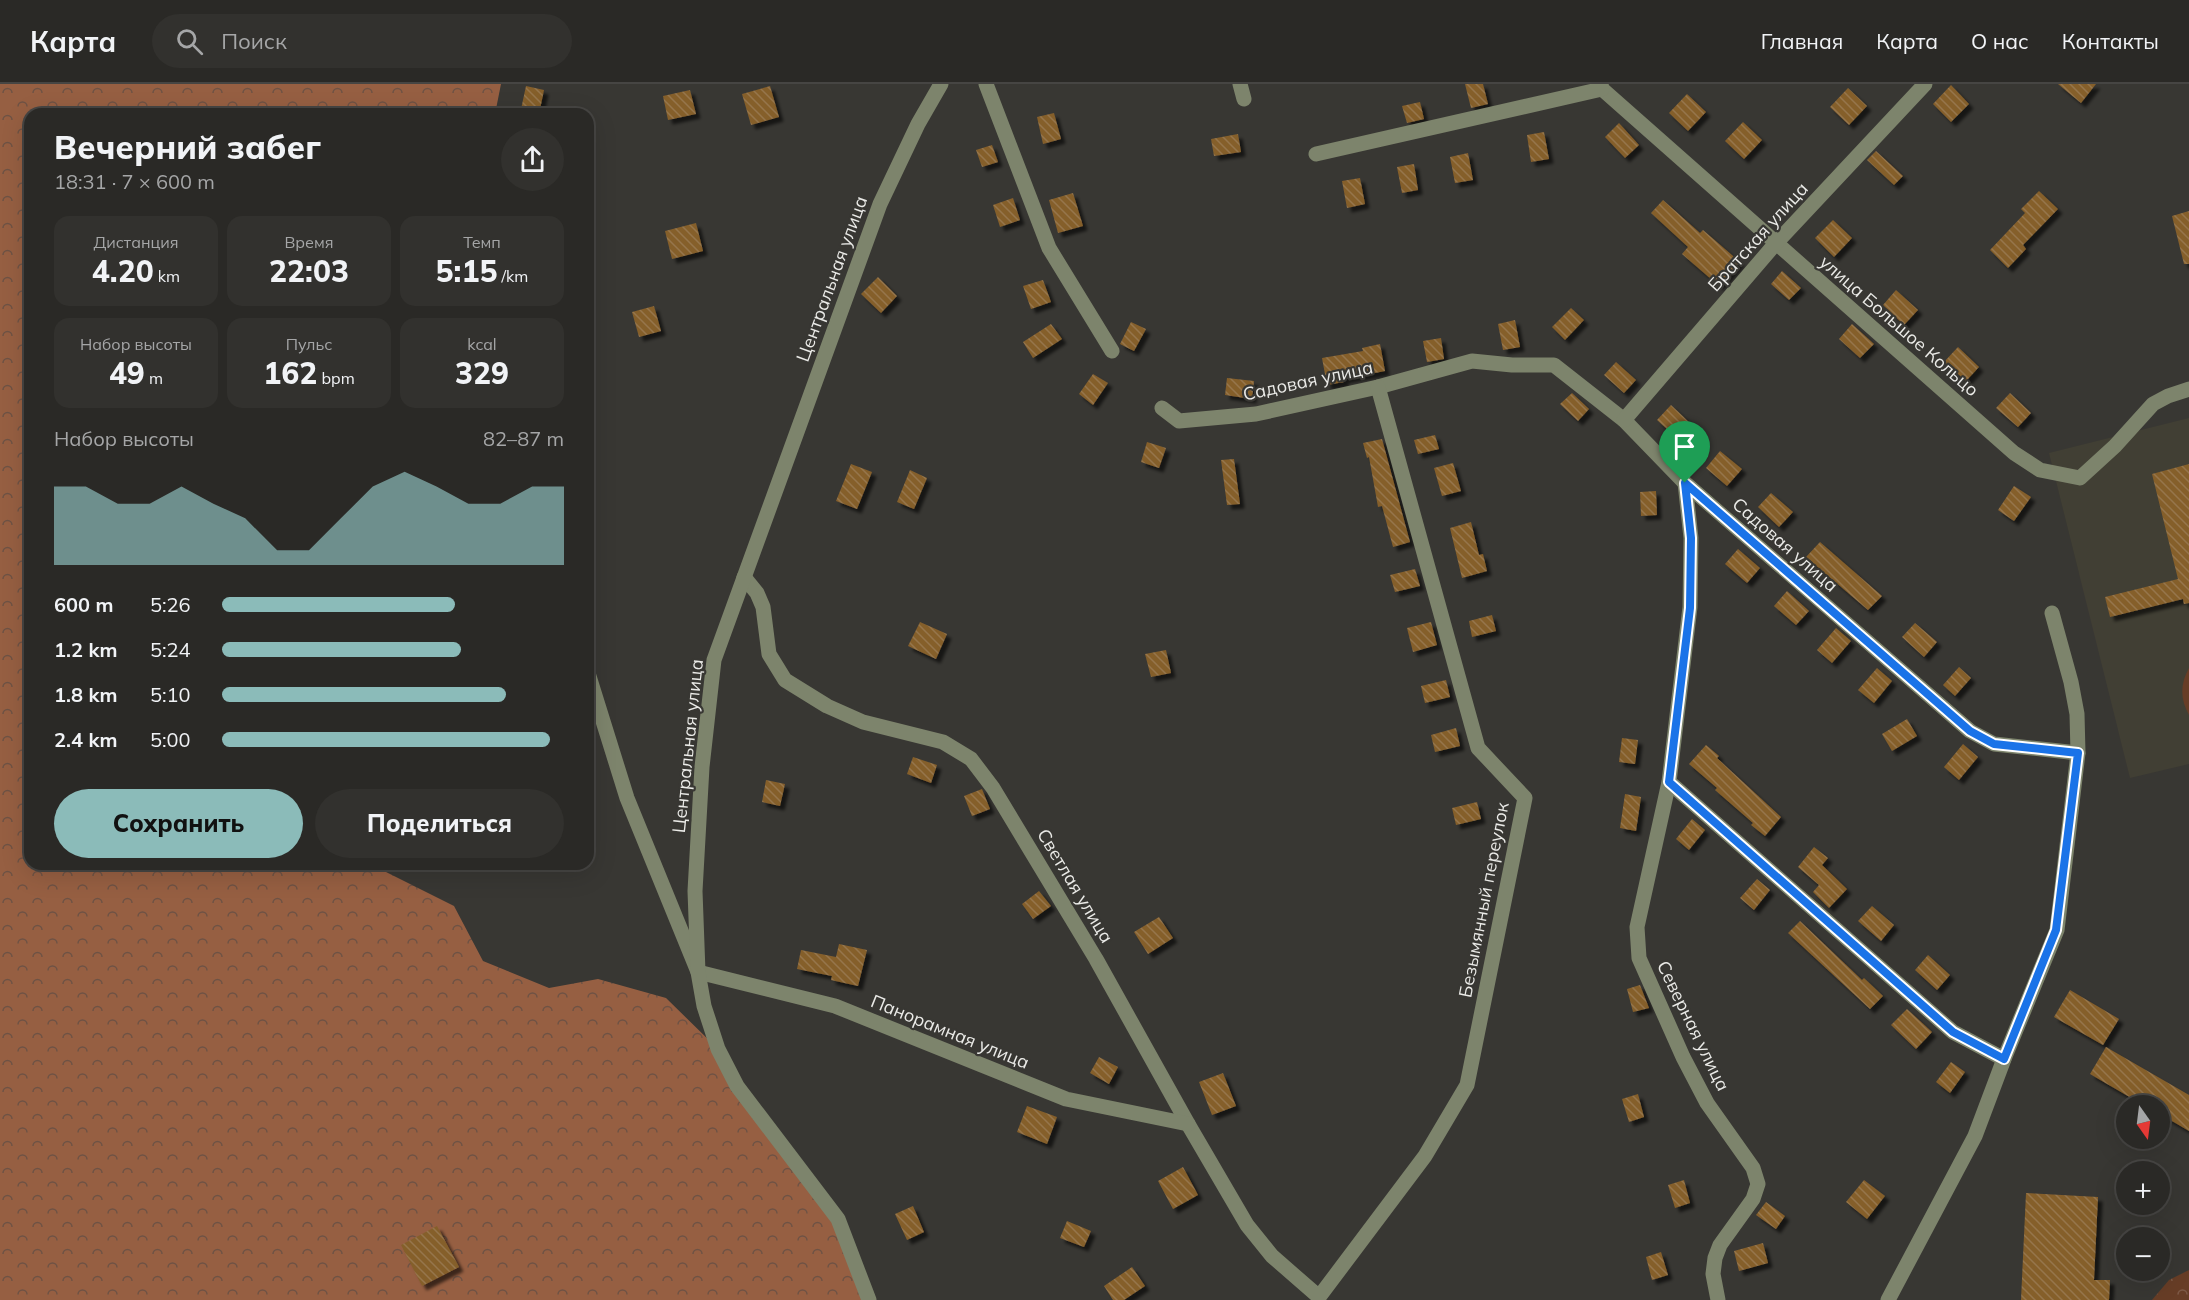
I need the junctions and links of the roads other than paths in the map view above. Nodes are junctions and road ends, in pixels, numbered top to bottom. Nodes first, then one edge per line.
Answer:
1 (941, 84) edge
2 (986, 84) edge
3 (1240, 84) edge
4 (1926, 84) edge
5 (1601, 87) edge
6 (1244, 99) dead end
7 (1316, 154) dead end
8 (1776, 243) junction
9 (1112, 351) dead end
10 (1378, 387) junction
11 (2189, 389) edge
12 (1162, 408) dead end
13 (1624, 420) junction
14 (1685, 483) junction
15 (744, 577) junction
16 (2052, 613) dead end
17 (594, 692) edge
18 (2078, 753) junction
19 (1669, 782) junction
20 (698, 972) junction
21 (2004, 1059) junction
22 (1188, 1124) junction
23 (1319, 1297) joint
24 (869, 1300) edge
25 (1718, 1300) edge
26 (1888, 1300) edge

1 - 15 street, Центральная улица
2 - 9 street
3 - 6 street
4 - 8 street, Братская улица
5 - 7 street
5 - 8 street, улица Большое Кольцо
8 - 11 street, улица Большое Кольцо
8 - 13 street, Братская улица
10 - 12 street, Садовая улица
10 - 13 street, Садовая улица
10 - 23 street, Безымянный переулок
13 - 14 street, Садовая улица
14 - 18 street, Садовая улица
14 - 19 street, Северная улица
15 - 20 street, Центральная улица
15 - 22 street, Светлая улица
16 - 18 street
17 - 20 street
18 - 21 street
19 - 21 street
19 - 25 street, Северная улица
20 - 22 street, Панорамная улица
20 - 24 street, Центральная улица
21 - 26 street
22 - 23 street, Светлая улица

